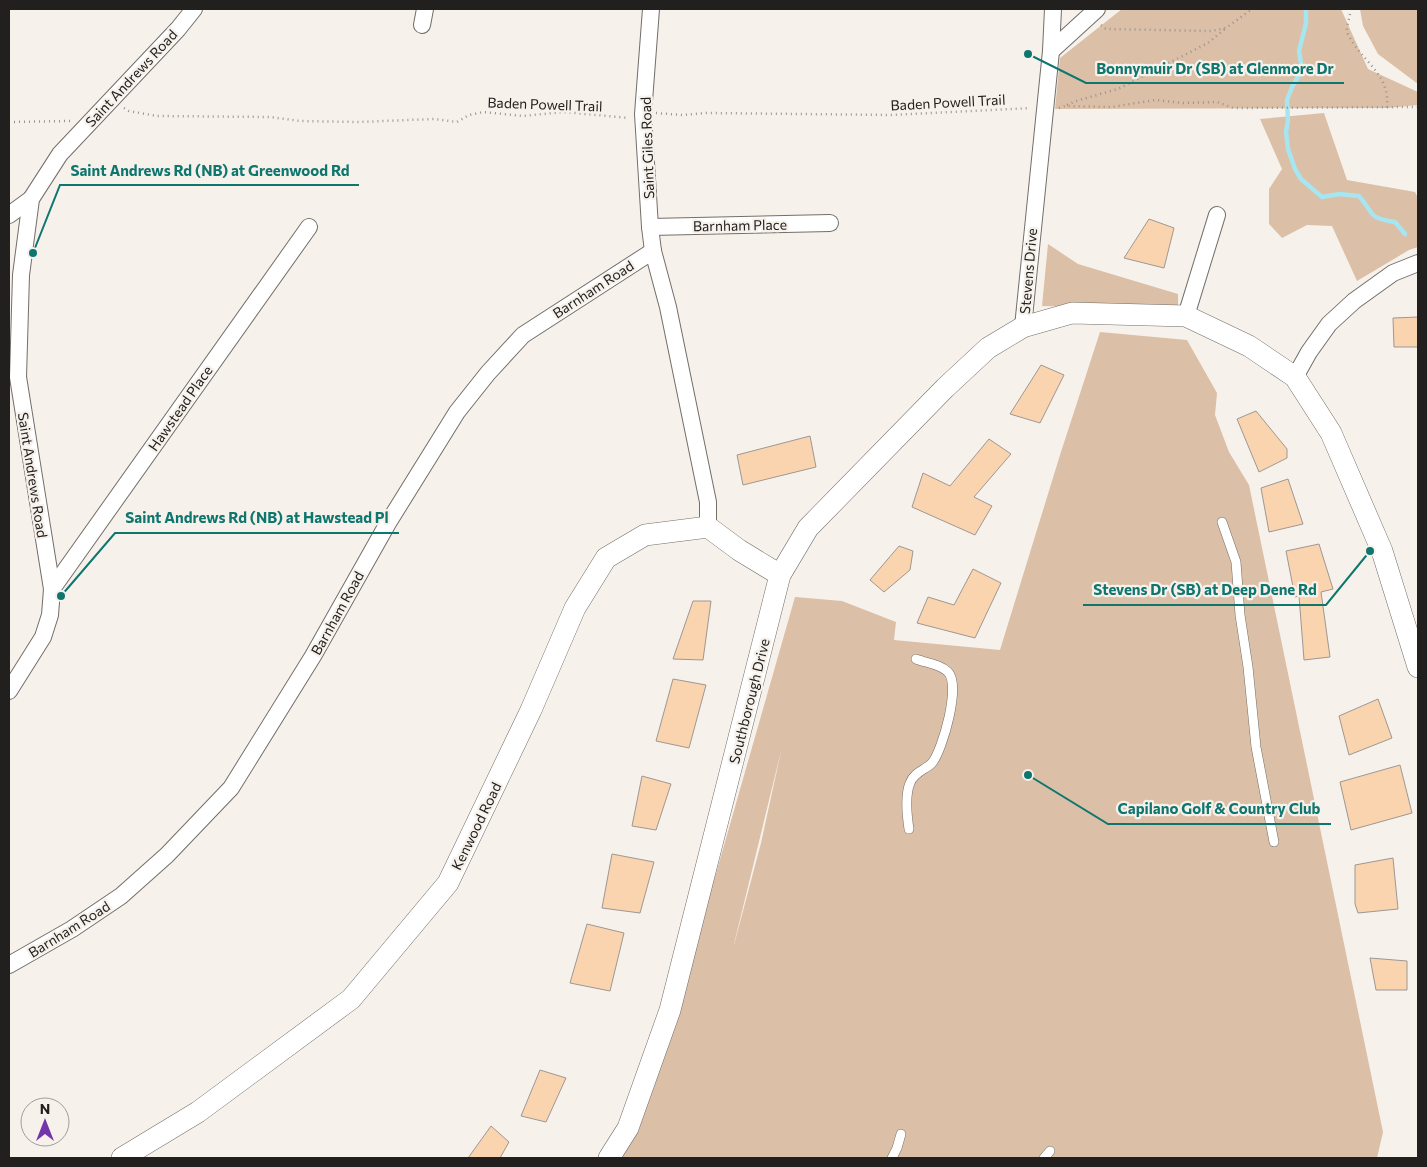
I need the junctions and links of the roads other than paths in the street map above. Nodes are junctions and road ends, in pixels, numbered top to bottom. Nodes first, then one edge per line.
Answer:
1 (194, 9) edge
2 (651, 9) edge
3 (1053, 9) edge
4 (1093, 13) edge
5 (1051, 50) junction
6 (31, 200) junction
7 (9, 215) edge
8 (1217, 215) dead end
9 (830, 223) dead end
10 (309, 227) dead end
11 (650, 227) junction
12 (653, 251) junction
13 (1418, 263) edge
14 (1186, 316) junction
15 (1023, 327) junction
16 (1295, 377) junction
17 (1222, 522) dead end
18 (708, 527) junction
19 (780, 575) junction
20 (52, 589) junction
21 (916, 659) dead end
22 (1418, 666) edge
23 (9, 691) edge
24 (909, 829) dead end
25 (1274, 842) dead end
26 (9, 965) edge
27 (901, 1134) dead end
28 (122, 1158) edge
29 (609, 1158) edge
30 (892, 1158) edge

1 - 6 street, Saint Andrews Road
2 - 11 street, Saint Giles Road
3 - 5 street, Stevens Drive
4 - 5 street
5 - 15 street, Stevens Drive
6 - 7 street
6 - 20 street, Saint Andrews Road
8 - 14 street
9 - 11 street, Barnham Place
10 - 20 street, Hawstead Place
11 - 12 street, Barnham Road
12 - 18 street, Barnham Road
12 - 26 street, Barnham Road
13 - 16 street
14 - 15 street, Stevens Drive
14 - 16 street, Stevens Drive
15 - 19 street, Southborough Drive
16 - 22 street, Stevens Drive
17 - 25 lane
18 - 19 street
18 - 28 street, Kenwood Road
19 - 29 street, Southborough Drive
20 - 23 street, Saint Andrews Road
21 - 24 lane
27 - 30 lane

